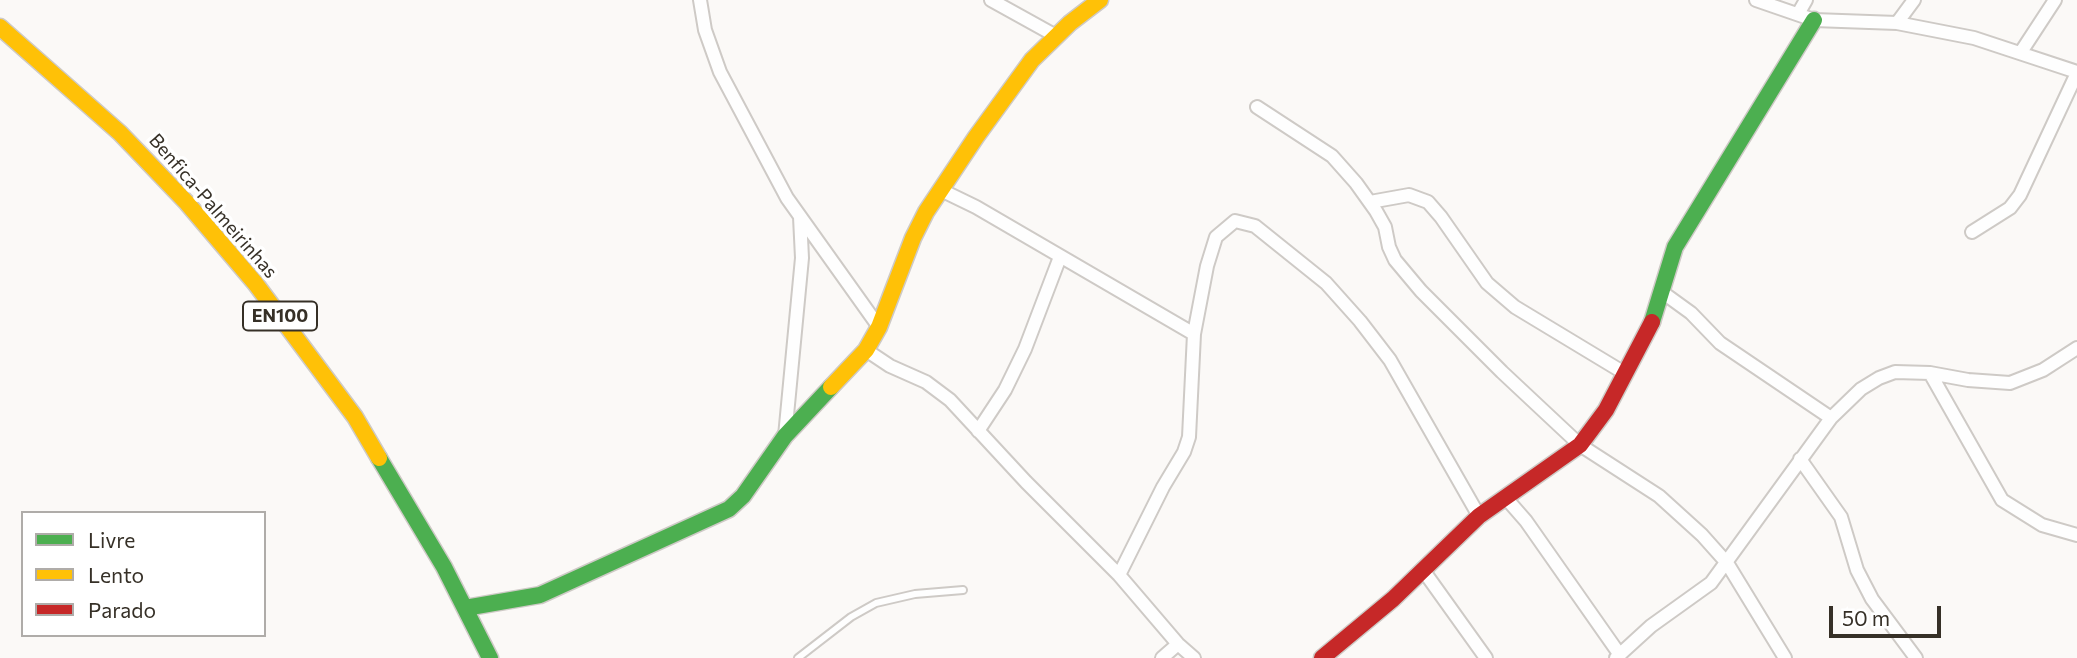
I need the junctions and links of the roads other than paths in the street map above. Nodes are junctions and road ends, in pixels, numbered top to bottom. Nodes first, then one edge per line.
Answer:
1 (701, 0) edge
2 (991, 0) edge
3 (1100, 0) edge
4 (1756, 0) edge
5 (1806, 0) edge
6 (1914, 0) edge
7 (2055, 0) edge
8 (1798, 15) junction
9 (1814, 20) junction
10 (1897, 23) junction
11 (0, 27) edge
12 (1056, 36) junction
13 (2021, 52) junction
14 (2077, 72) edge
15 (1257, 107) dead end
16 (941, 190) junction
17 (1370, 202) junction
18 (800, 218) junction
19 (1972, 232) dead end
20 (1060, 257) junction
21 (1662, 292) junction
22 (879, 327) junction
23 (1194, 334) junction
24 (866, 350) junction
25 (2076, 350) edge
26 (1930, 373) junction
27 (1626, 374) junction
28 (1831, 418) junction
29 (978, 431) junction
30 (785, 436) junction
31 (1580, 445) junction
32 (1800, 459) junction
33 (1505, 497) junction
34 (1479, 516) junction
35 (2077, 535) edge
36 (1727, 563) junction
37 (1423, 570) junction
38 (1119, 575) junction
39 (963, 590) dead end
40 (466, 608) junction
41 (1178, 644) junction
42 (1618, 656) edge
43 (490, 658) edge
44 (798, 658) edge
45 (1161, 658) edge
46 (1194, 658) edge
47 (1322, 658) edge
48 (1486, 658) edge
49 (1784, 658) edge
50 (1916, 658) edge

1 - 18 street
2 - 12 street
3 - 12 street
4 - 8 street
5 - 8 street
6 - 10 street
7 - 13 street
8 - 9 street
9 - 10 street
9 - 21 street
10 - 13 street
11 - 40 street, Benfica-Palmeirinhas / EN100
12 - 16 street
13 - 14 street
14 - 19 street
15 - 17 street
16 - 20 street
16 - 22 street
17 - 27 street
17 - 31 street
18 - 22 street
18 - 30 street
20 - 23 street
20 - 29 street
21 - 27 street
21 - 28 street
22 - 24 street
23 - 34 street
23 - 38 street
24 - 29 street
24 - 30 street
25 - 26 street
26 - 28 street
26 - 35 street
27 - 31 street
28 - 32 street
29 - 38 street
30 - 40 street
31 - 33 street
31 - 36 street
32 - 36 street
32 - 50 street
33 - 34 street
33 - 42 street
34 - 37 street
36 - 42 street
36 - 49 street
37 - 47 street
37 - 48 street
38 - 41 street
39 - 44 lane
40 - 43 street, Benfica-Palmeirinhas / EN100
41 - 45 street
41 - 46 street

